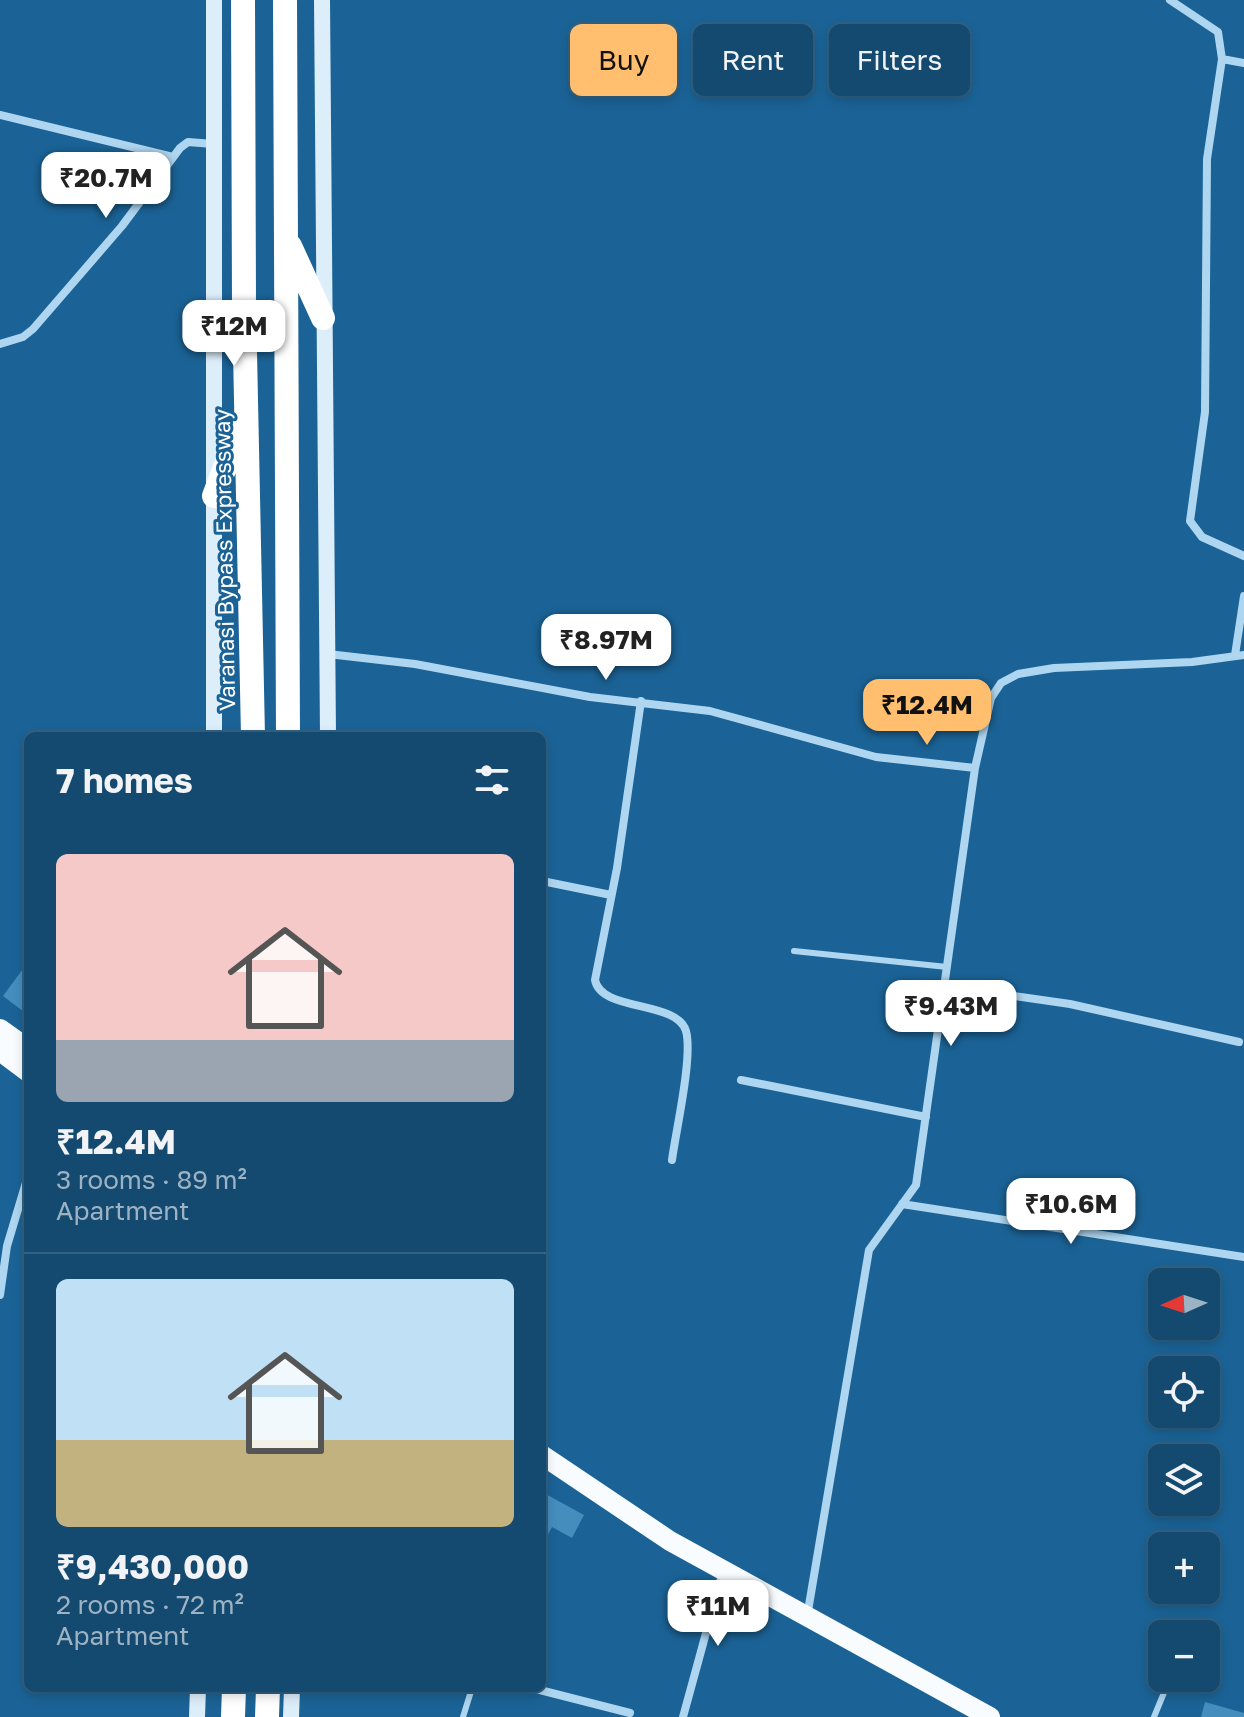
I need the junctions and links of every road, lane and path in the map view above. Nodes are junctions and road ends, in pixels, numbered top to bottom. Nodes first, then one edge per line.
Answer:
1 (214, 0) edge
2 (243, 0) edge
3 (285, 0) edge
4 (322, 0) edge
5 (1170, 0) edge
6 (1222, 59) junction
7 (1244, 63) edge
8 (0, 115) edge
9 (214, 144) junction
10 (173, 157) junction
11 (286, 236) junction
12 (323, 318) junction
13 (0, 344) edge
14 (247, 407) junction
15 (214, 496) junction
16 (1244, 556) edge
17 (1244, 596) edge
18 (327, 654) junction
19 (1239, 655) edge
20 (641, 701) junction
21 (214, 732) edge
22 (253, 732) edge
23 (288, 732) edge
24 (328, 732) edge
25 (975, 768) junction
26 (546, 882) edge
27 (611, 895) junction
28 (794, 951) dead end
29 (947, 967) junction
30 (944, 986) junction
31 (0, 1029) edge
32 (1239, 1042) dead end
33 (24, 1046) edge
34 (0, 1051) edge
35 (24, 1069) edge
36 (741, 1080) dead end
37 (926, 1117) junction
38 (672, 1160) dead end
39 (24, 1189) edge
40 (902, 1204) junction
41 (1244, 1257) edge
42 (0, 1295) edge
43 (546, 1458) edge
44 (723, 1571) junction
45 (807, 1618) junction
46 (198, 1692) edge
47 (234, 1692) edge
48 (268, 1692) edge
49 (292, 1692) edge
50 (471, 1692) edge
51 (546, 1692) edge
52 (1164, 1692) edge
53 (630, 1713) dead end
54 (197, 1717) edge
55 (233, 1717) edge
56 (267, 1717) edge
57 (291, 1717) edge
58 (463, 1717) edge
59 (683, 1717) edge
60 (990, 1717) edge
61 (1154, 1717) edge

1 - 9 street
2 - 14 highway, Varanasi Bypass Expressway
3 - 11 highway
4 - 12 street
5 - 6 street
6 - 7 street
6 - 16 street
8 - 10 street
9 - 10 street
9 - 15 street
10 - 13 street
11 - 12 highway
11 - 23 highway
12 - 18 street
14 - 15 highway
14 - 22 highway, Varanasi Bypass Expressway
15 - 21 street
17 - 19 street
18 - 20 street
18 - 24 street
19 - 25 street
20 - 25 street
20 - 27 street
25 - 29 street
26 - 27 street
27 - 38 street
28 - 29 lane
29 - 30 street
30 - 32 street
30 - 37 street
31 - 33 main road
34 - 35 main road
36 - 37 street
37 - 40 street
39 - 42 street
40 - 41 street
40 - 45 street
43 - 44 main road
44 - 45 main road
44 - 59 street
45 - 60 main road
46 - 54 street
47 - 55 highway
48 - 56 highway
49 - 57 street
50 - 58 lane
51 - 53 street
52 - 61 lane

